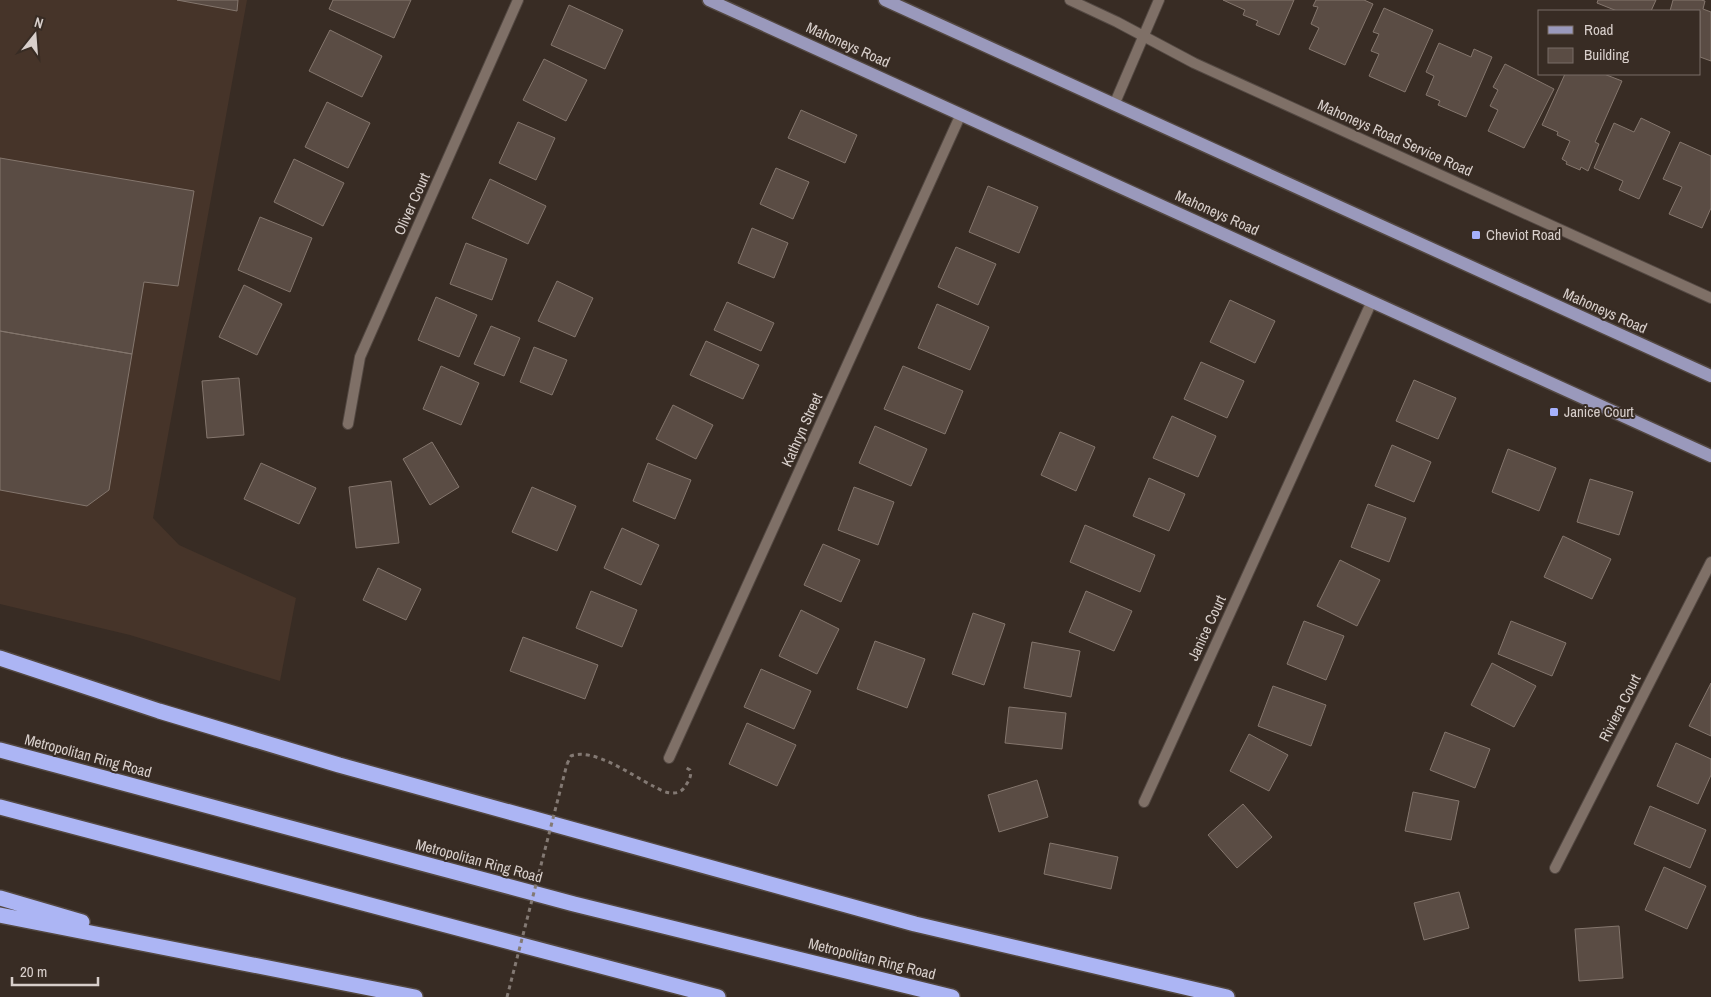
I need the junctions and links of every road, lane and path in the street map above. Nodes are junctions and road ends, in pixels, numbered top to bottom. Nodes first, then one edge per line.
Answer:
1 (518, 0) edge
2 (709, 0) edge
3 (885, 0) edge
4 (1070, 0) edge
5 (1160, 0) edge
6 (1143, 36) junction
7 (1114, 106) junction
8 (960, 114) junction
9 (1711, 298) edge
10 (1372, 301) junction
11 (1711, 376) edge
12 (348, 424) dead end
13 (1711, 456) edge
14 (1711, 562) edge
15 (0, 658) edge
16 (0, 750) edge
17 (669, 758) joint
18 (1144, 802) dead end
19 (0, 807) edge
20 (1555, 868) dead end
21 (0, 898) edge
22 (0, 915) edge
23 (172, 948) junction
24 (415, 997) edge
25 (507, 997) edge
26 (718, 997) edge
27 (952, 997) edge
28 (1228, 997) edge

1 - 12 street, Oliver Court
2 - 8 main road, Mahoneys Road
3 - 7 main road, Mahoneys Road
4 - 6 street, Mahoneys Road Service Road
5 - 6 street
6 - 7 street
6 - 9 street, Mahoneys Road Service Road
7 - 11 main road, Mahoneys Road
8 - 10 main road, Mahoneys Road
8 - 17 street, Kathryn Street
10 - 13 main road, Mahoneys Road
10 - 18 street, Janice Court
14 - 20 street, Riviera Court
15 - 28 highway
16 - 27 highway, Metropolitan Ring Road
17 - 25 path, bridge
19 - 26 highway
21 - 23 highway
22 - 23 highway
23 - 24 highway

